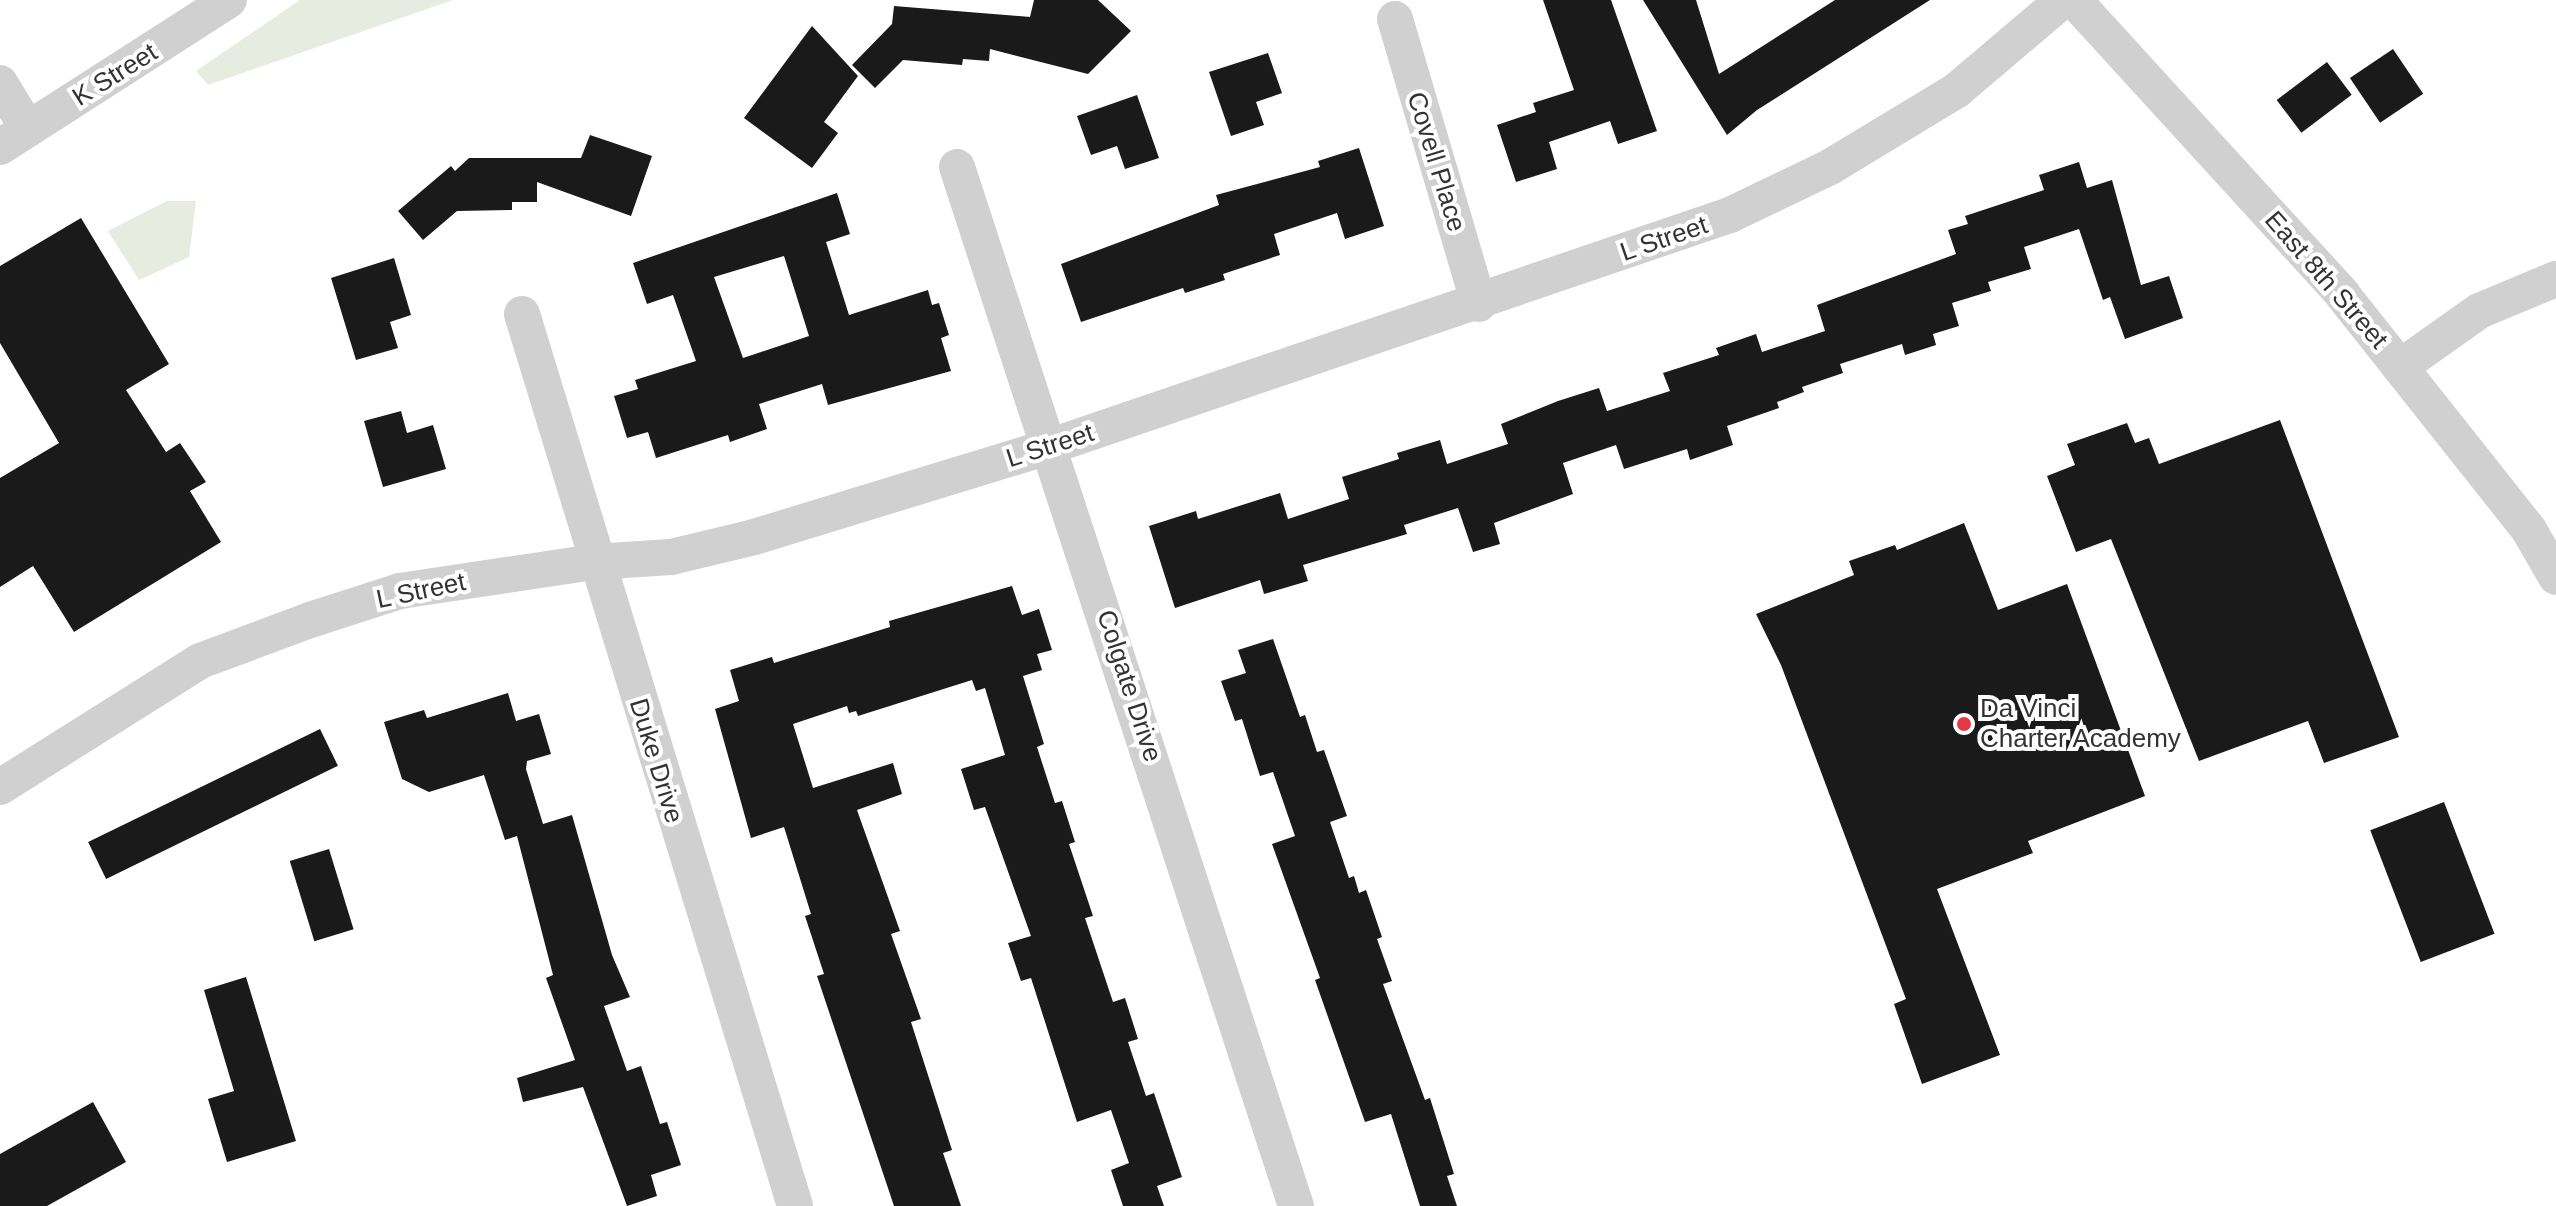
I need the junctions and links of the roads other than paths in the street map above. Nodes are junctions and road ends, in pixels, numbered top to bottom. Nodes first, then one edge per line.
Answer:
1 (229, 0) edge
2 (2063, 0) edge
3 (2074, 0) edge
4 (1395, 19) dead end
5 (0, 83) edge
6 (14, 138) edge
7 (957, 167) dead end
8 (2556, 279) edge
9 (1479, 304) junction
10 (522, 314) dead end
11 (2400, 367) junction
12 (1051, 446) junction
13 (594, 562) junction
14 (2556, 577) edge
15 (0, 787) edge
16 (795, 1206) edge
17 (1296, 1206) edge

1 - 6 street, K Street
2 - 9 street, L Street
3 - 11 street, East 8th Street
4 - 9 street, Covell Place
5 - 6 street
7 - 12 street, Colgate Drive
8 - 11 street
9 - 12 street, L Street
10 - 13 street, Duke Drive
11 - 14 street, East 8th Street
12 - 13 street, L Street
12 - 17 street, Colgate Drive
13 - 15 street, L Street
13 - 16 street, Duke Drive

